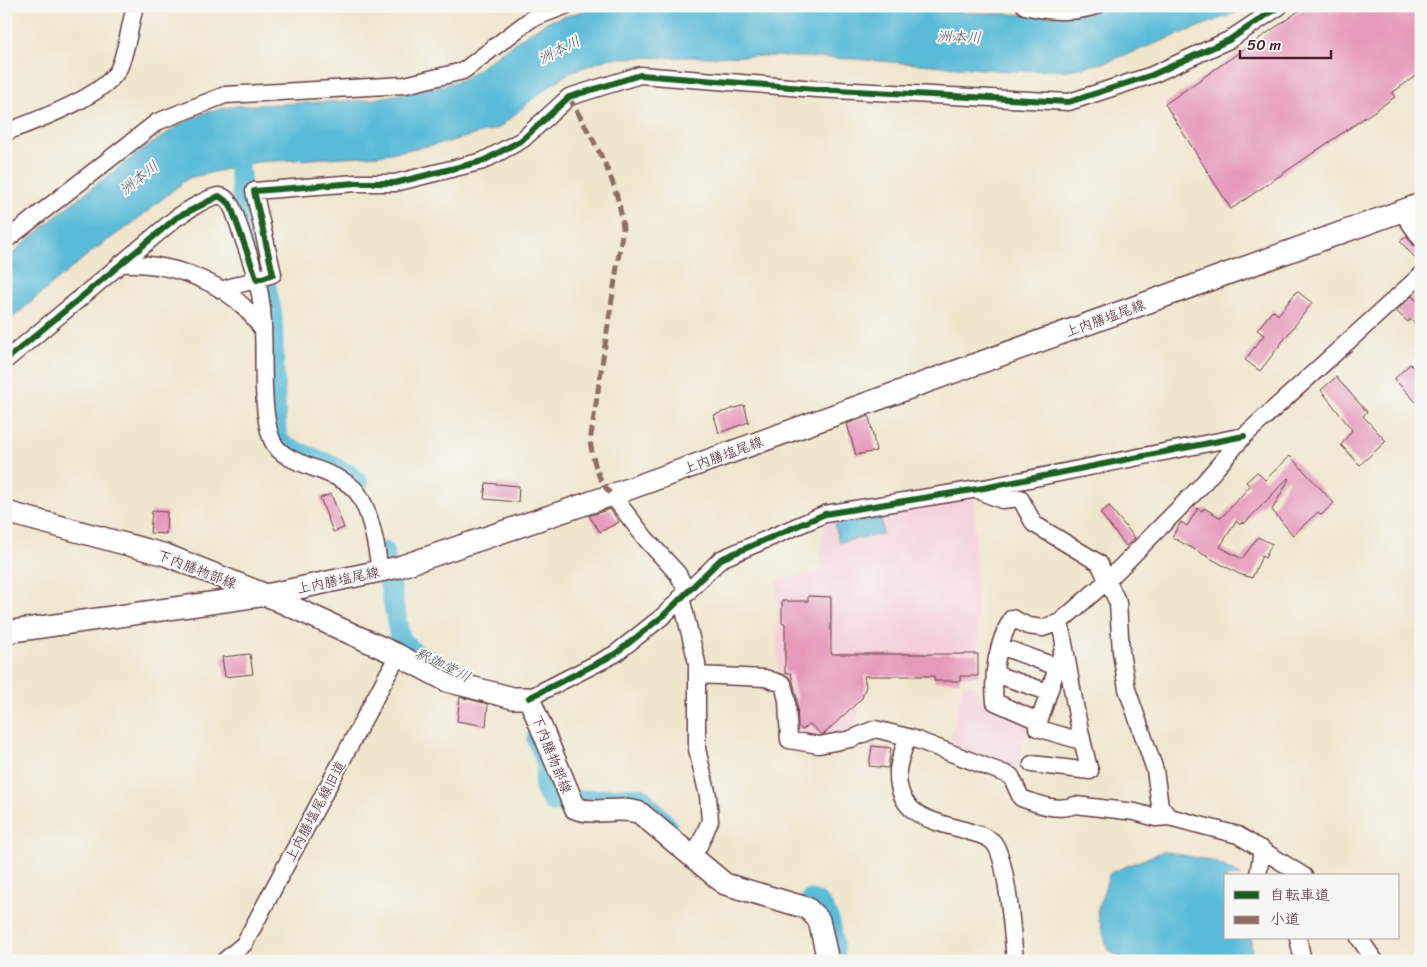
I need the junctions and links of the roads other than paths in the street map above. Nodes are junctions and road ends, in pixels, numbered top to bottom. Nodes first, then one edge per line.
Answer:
1 (134, 6) edge
2 (564, 6) edge
3 (1025, 6) edge
4 (1096, 6) edge
5 (1280, 6) edge
6 (6, 132) edge
7 (1411, 208) edge
8 (1421, 239) edge
9 (6, 240) edge
10 (120, 264) junction
11 (1421, 275) edge
12 (257, 280) junction
13 (221, 290) junction
14 (263, 331) junction
15 (6, 360) edge
16 (1244, 436) junction
17 (984, 488) junction
18 (612, 495) junction
19 (6, 512) edge
20 (387, 569) junction
21 (1107, 581) junction
22 (266, 595) junction
23 (685, 595) junction
24 (1060, 622) junction
25 (6, 632) edge
26 (1064, 645) junction
27 (1000, 646) junction
28 (398, 655) junction
29 (1057, 667) junction
30 (995, 674) junction
31 (697, 675) junction
32 (1048, 692) junction
33 (521, 699) junction
34 (1038, 721) junction
35 (907, 737) junction
36 (1081, 740) junction
37 (1032, 764) dead end
38 (1169, 817) junction
39 (1262, 848) junction
40 (694, 852) junction
41 (1258, 874) edge
42 (1301, 874) edge
43 (1298, 940) edge
44 (1359, 940) edge
45 (224, 961) edge
46 (828, 961) edge
47 (1015, 961) edge
48 (1303, 961) edge
49 (1375, 961) edge

1 - 6 street
2 - 9 street
3 - 4 street
5 - 12 street
7 - 8 street
7 - 18 main road, 上内膳塩尾線
10 - 12 street
10 - 13 street
10 - 15 street
11 - 16 street
12 - 13 street
12 - 14 street
13 - 14 street
14 - 20 street
16 - 17 street
16 - 21 street
17 - 21 street
17 - 23 street
18 - 20 main road, 上内膳塩尾線
18 - 23 street
19 - 22 main road, 下内膳物部線
20 - 22 main road, 上内膳塩尾線
21 - 24 street
21 - 38 street
22 - 25 main road, 上内膳塩尾線
22 - 28 main road, 下内膳物部線
23 - 31 street
23 - 33 street
24 - 26 street
24 - 27 street
26 - 29 street
26 - 36 street
27 - 29 street
27 - 30 street
28 - 33 main road, 下内膳物部線
28 - 45 street, 上内膳塩尾線旧道
29 - 32 street
30 - 32 street
30 - 34 street
31 - 35 street
31 - 40 street
32 - 34 street
33 - 40 main road, 下内膳物部線
34 - 36 street
35 - 38 street
35 - 47 street
36 - 37 street
38 - 39 street
39 - 41 street
39 - 42 street
40 - 46 main road, 下内膳物部線
43 - 48 street
44 - 49 street

